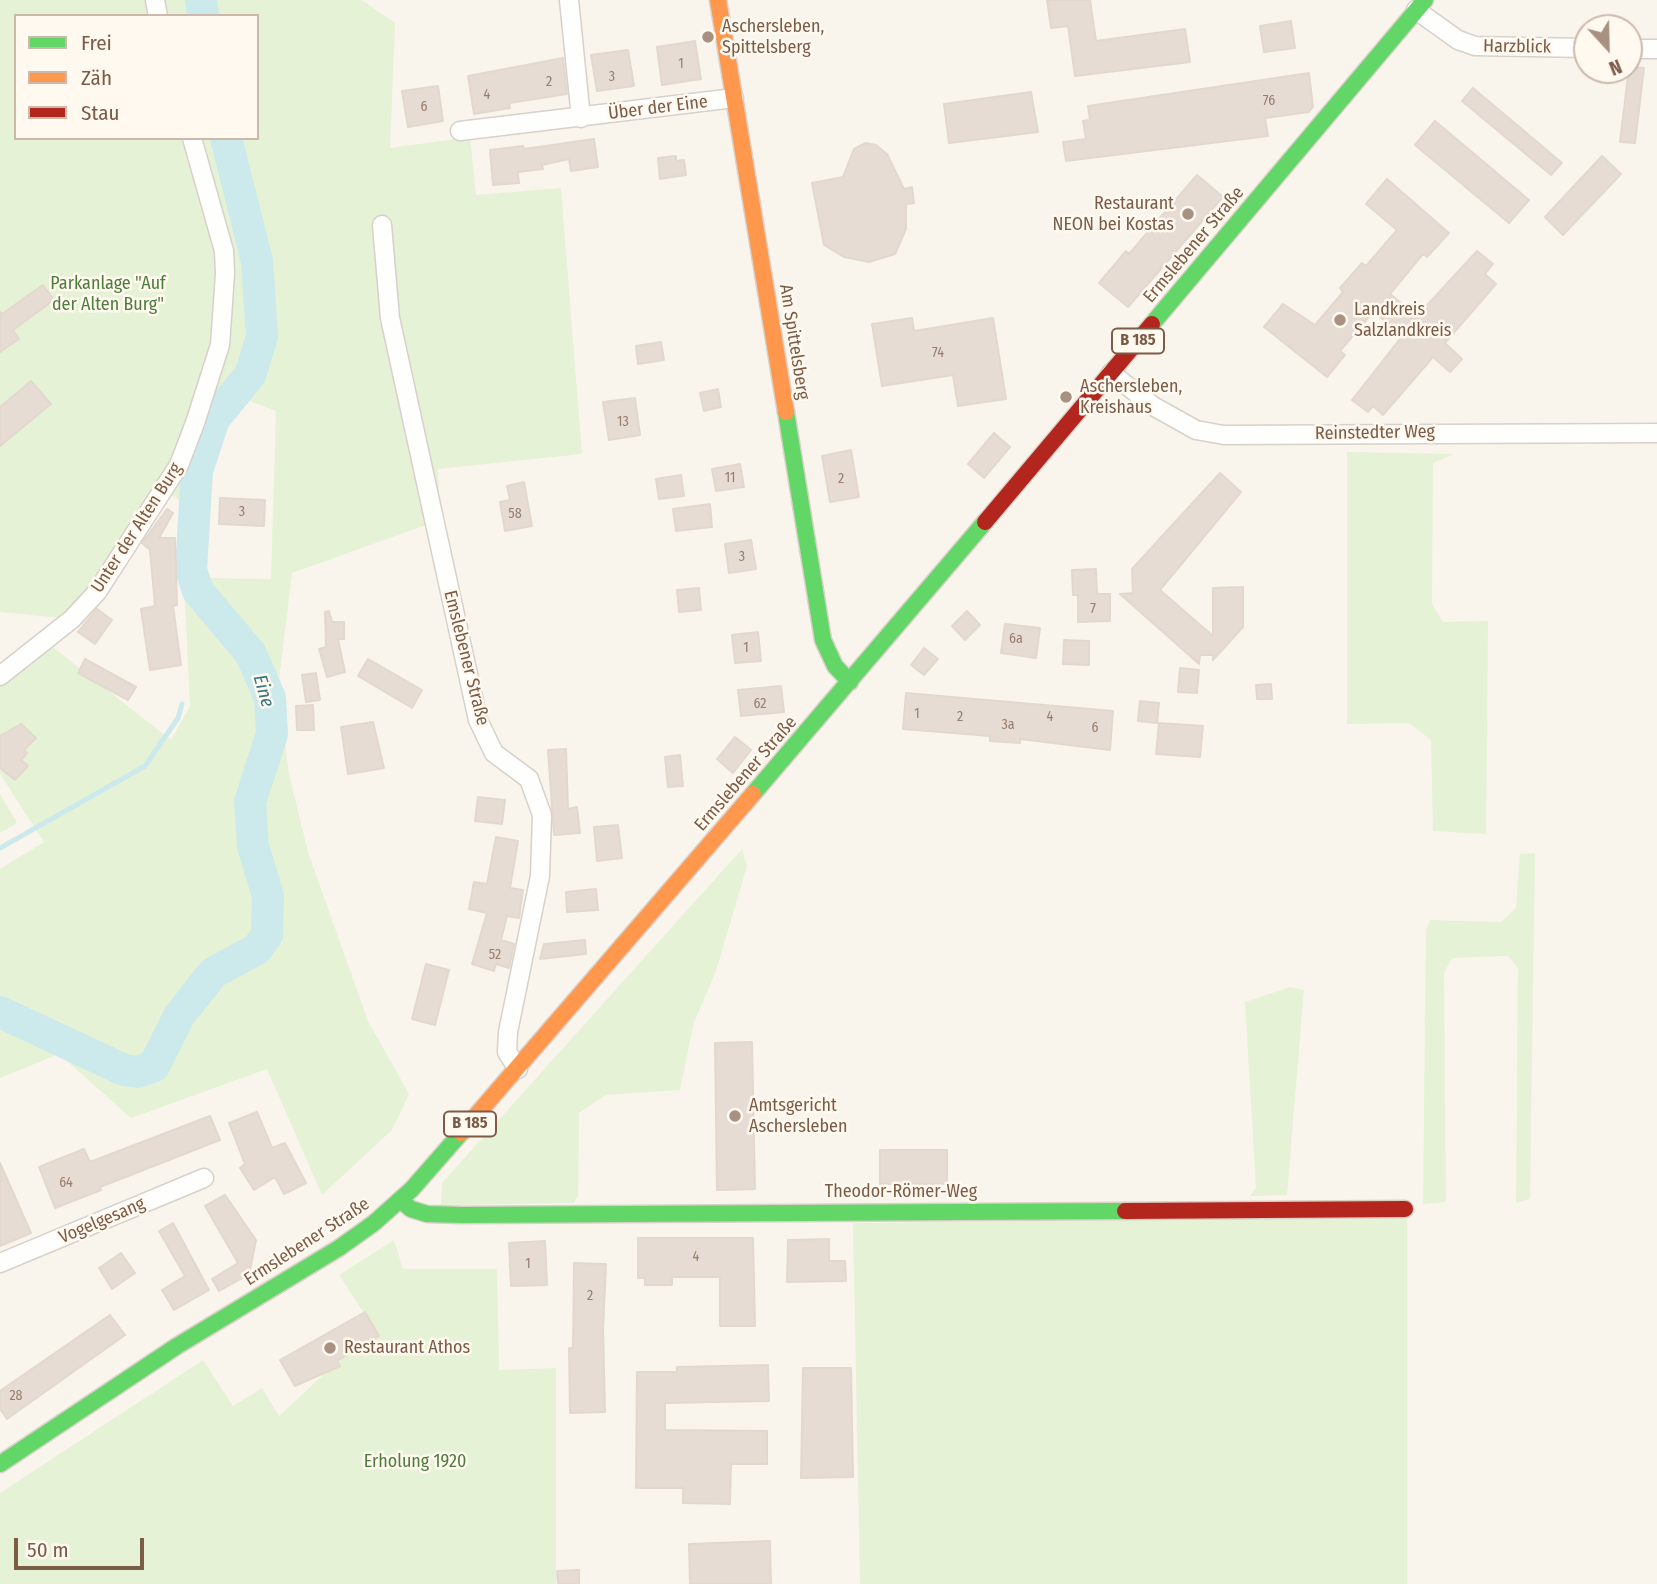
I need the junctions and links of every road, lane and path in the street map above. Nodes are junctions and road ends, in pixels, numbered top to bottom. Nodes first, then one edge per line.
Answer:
1 (569, 0) edge
2 (718, 0) edge
3 (1420, 5) edge
4 (1573, 48) edge
5 (734, 98) junction
6 (581, 118) junction
7 (460, 131) dead end
8 (193, 140) edge
9 (382, 225) dead end
10 (1111, 373) junction
11 (1657, 433) edge
12 (0, 676) edge
13 (850, 682) junction
14 (518, 1069) junction
15 (204, 1178) dead end
16 (400, 1200) junction
17 (1405, 1209) dead end
18 (0, 1264) edge
19 (0, 1464) edge

1 - 6 street
2 - 5 main road, Am Spittelsberg
3 - 4 street, Harzblick
3 - 10 main road, Ermslebener Straße / B 185
5 - 6 street, Über der Eine
5 - 13 main road, Am Spittelsberg
6 - 7 street, Über der Eine
8 - 12 street, Unter der Alten Burg
9 - 14 street, Emslebener Straße
10 - 11 street, Reinstedter Weg
10 - 13 main road, Ermslebener Straße / B 185
13 - 14 main road, Ermslebener Straße / B 185
14 - 16 main road, Ermslebener Straße / B 185
15 - 18 street, Vogelgesang
16 - 17 main road, Theodor-Römer-Weg
16 - 19 main road, Ermslebener Straße / B 185

